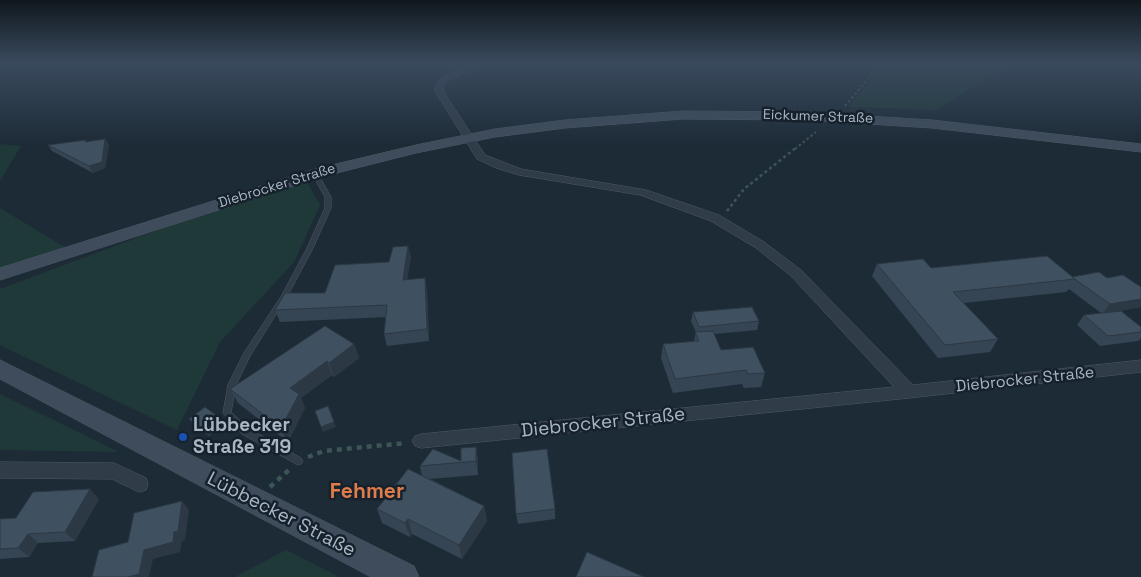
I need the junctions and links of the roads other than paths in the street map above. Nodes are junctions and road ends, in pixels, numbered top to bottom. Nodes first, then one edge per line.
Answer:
1 (440, 90) edge
2 (469, 138) junction
3 (1141, 148) edge
4 (315, 174) junction
5 (185, 215) junction
6 (0, 274) edge
7 (0, 284) edge
8 (1141, 366) edge
9 (0, 369) edge
10 (909, 392) junction
11 (422, 442) road end
12 (298, 461) road end
13 (0, 470) edge
14 (139, 484) dead end
15 (403, 577) edge

1 - 2 street
2 - 3 main road, Eickumer Straße
2 - 4 main road, Diebrocker Straße
2 - 10 street
4 - 5 main road, Diebrocker Straße
4 - 12 lane
5 - 6 main road, Diebrocker Straße
5 - 7 main road, Diebrocker Straße
8 - 10 street, Diebrocker Straße
9 - 15 main road, Lübbecker Straße
10 - 11 street, Diebrocker Straße
13 - 14 street

